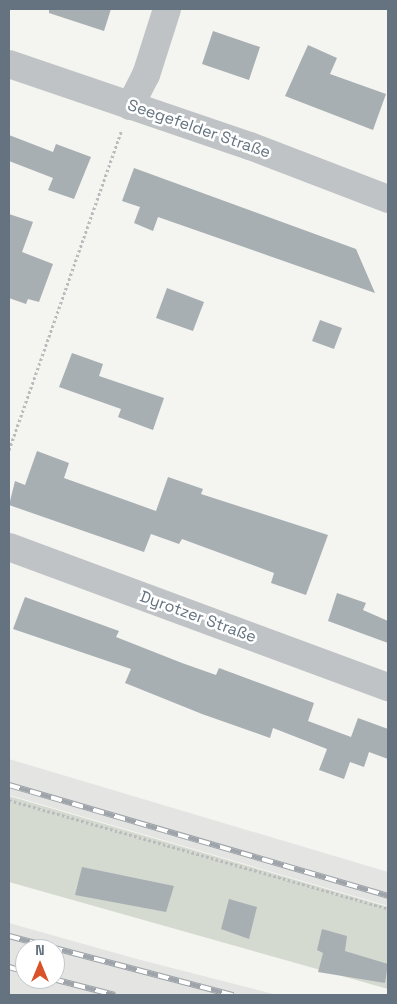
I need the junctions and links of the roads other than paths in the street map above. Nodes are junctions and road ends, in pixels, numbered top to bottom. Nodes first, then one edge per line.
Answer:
1 (167, 9) edge
2 (9, 64) edge
3 (130, 106) junction
4 (388, 199) edge
5 (9, 547) edge
6 (388, 688) edge

1 - 3 street
2 - 3 street, Seegefelder Straße
3 - 4 street, Seegefelder Straße
5 - 6 street, Dyrotzer Straße

